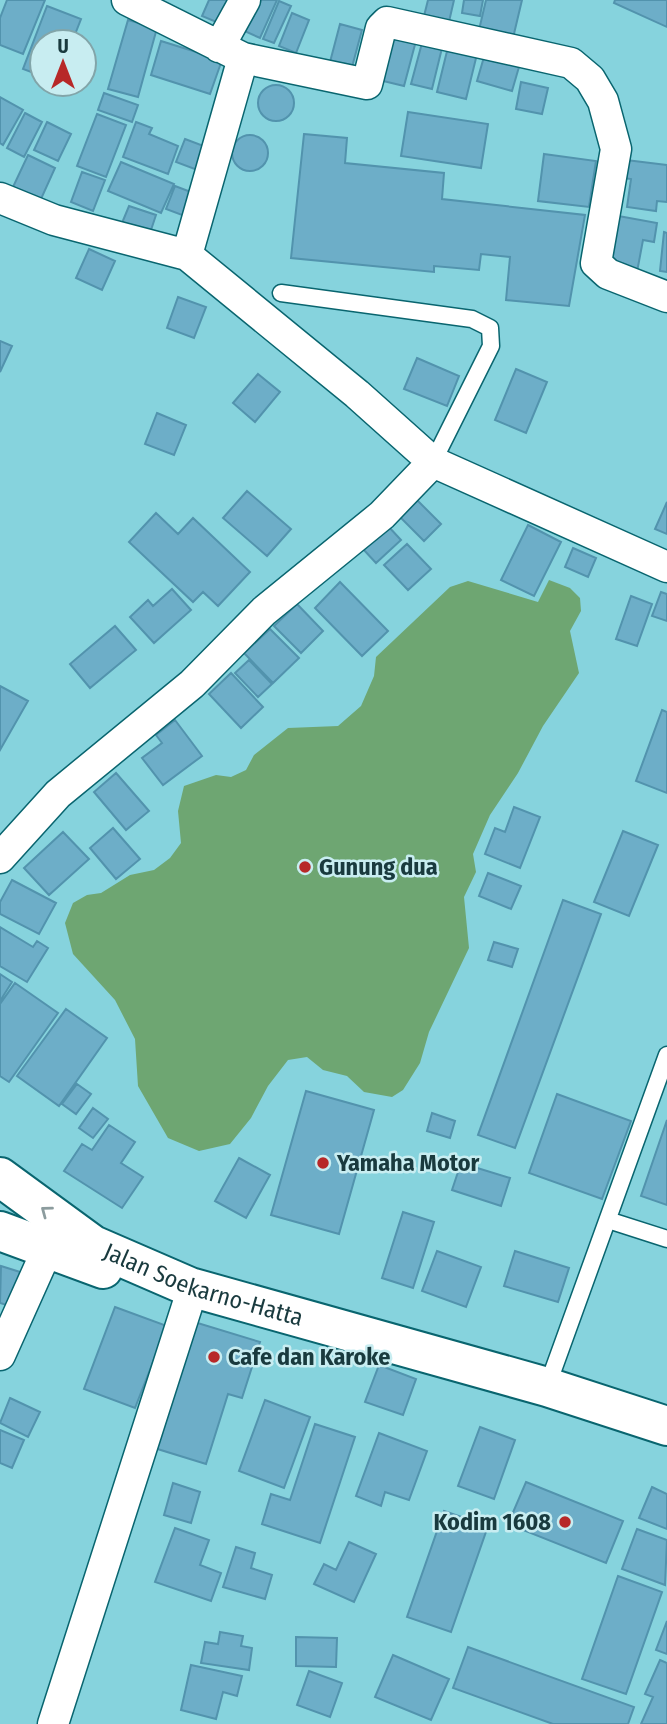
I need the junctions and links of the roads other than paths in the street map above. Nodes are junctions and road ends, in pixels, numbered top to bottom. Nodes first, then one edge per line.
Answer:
1 (127, 0) edge
2 (245, 0) edge
3 (231, 52) junction
4 (0, 198) edge
5 (187, 255) junction
6 (281, 293) dead end
7 (667, 297) edge
8 (433, 461) junction
9 (667, 567) edge
10 (0, 858) edge
11 (667, 1055) edge
12 (0, 1177) edge
13 (608, 1220) junction
14 (0, 1231) edge
15 (667, 1239) edge
16 (48, 1248) junction
17 (189, 1300) junction
18 (0, 1355) edge
19 (545, 1393) junction
20 (663, 1432) edge
21 (53, 1724) edge

1 - 3 street
2 - 3 street
3 - 5 street
3 - 7 street
4 - 5 street
5 - 8 street
6 - 8 lane
8 - 9 street
8 - 10 street
11 - 13 lane
19 -> 12 highway, Jalan Soekarno-Hatta
13 - 15 lane
13 - 19 lane
14 - 16 highway, Jalan Soekarno-Hatta
16 - 17 highway, Jalan Soekarno-Hatta
16 - 18 street
17 - 19 highway, Jalan Soekarno-Hatta
17 - 21 street
19 - 20 highway, Jalan Soekarno-Hatta

